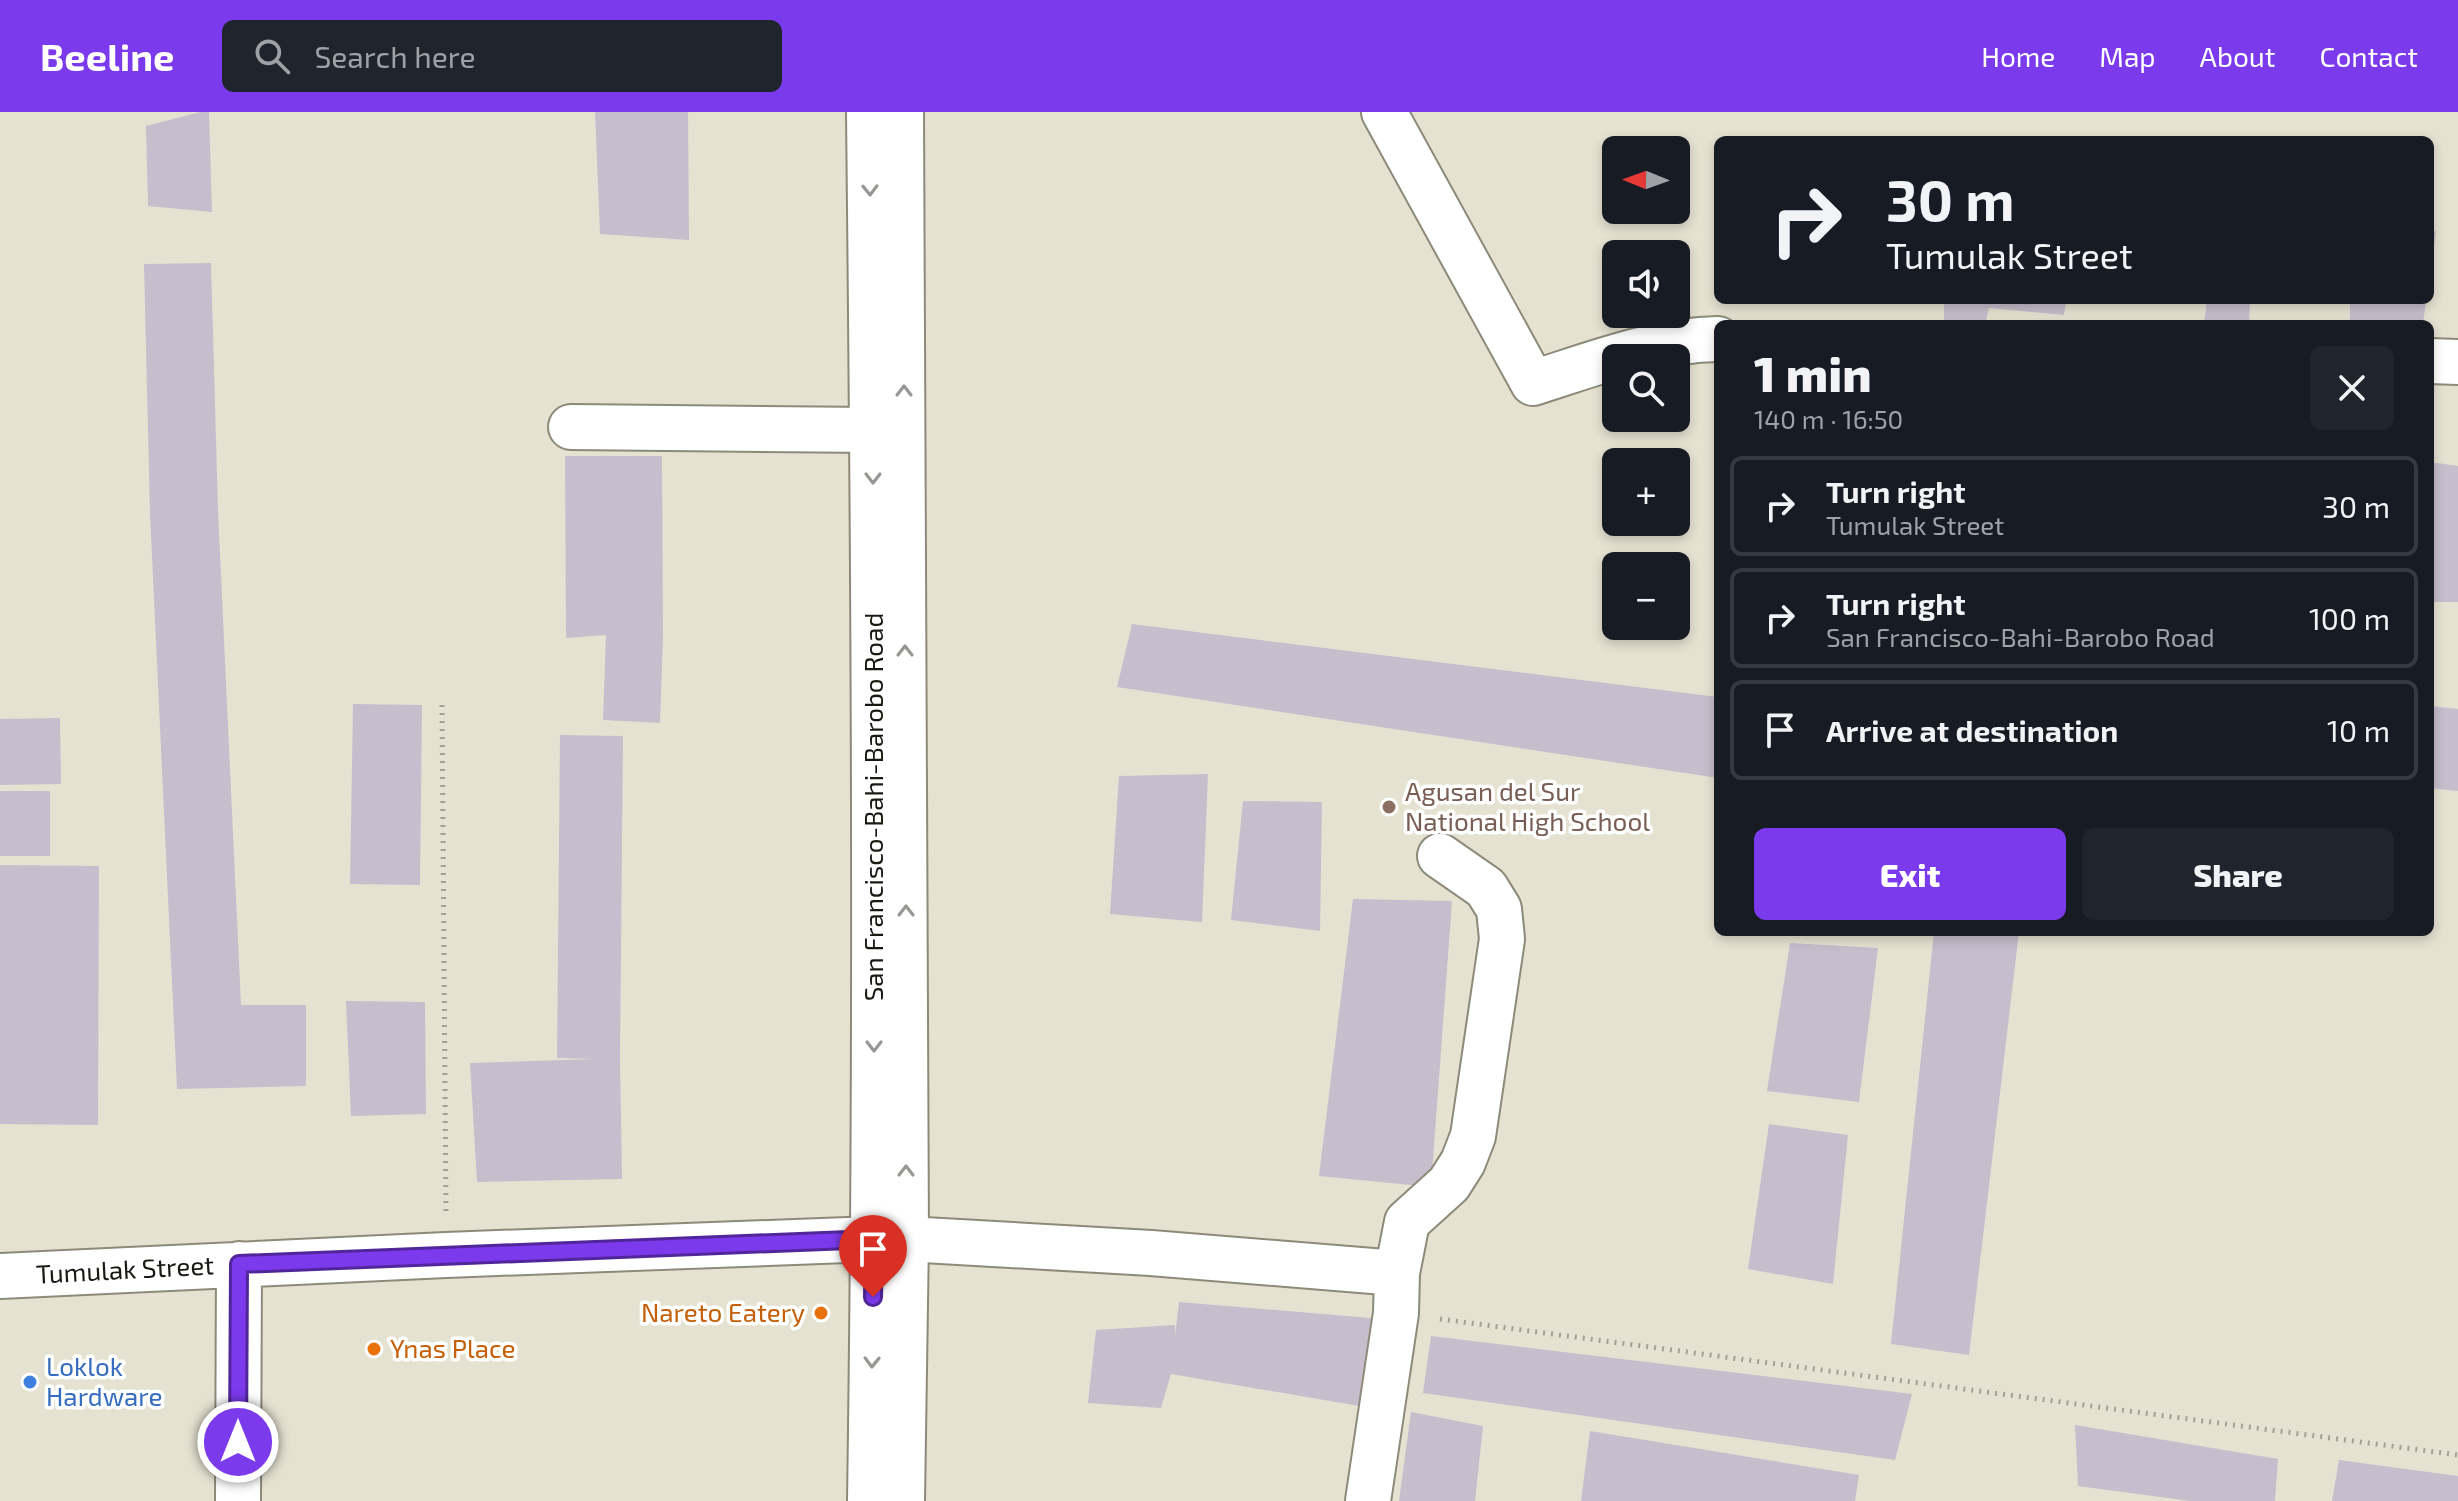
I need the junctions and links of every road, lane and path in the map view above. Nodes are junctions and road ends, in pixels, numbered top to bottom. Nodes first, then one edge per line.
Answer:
1 (869, 112) edge
2 (901, 112) edge
3 (1384, 112) edge
4 (1714, 339) edge
5 (2434, 361) edge
6 (2458, 362) edge
7 (571, 427) dead end
8 (873, 430) junction
9 (442, 705) dead end
10 (1440, 856) dead end
11 (890, 1239) junction
12 (446, 1255) junction
13 (239, 1264) junction
14 (0, 1276) edge
15 (1397, 1293) junction
16 (2458, 1455) edge
17 (238, 1501) edge
18 (870, 1501) edge
19 (902, 1501) edge
20 (1368, 1501) edge

1 -> 8 main road, San Francisco-Bahi-Barobo Road
11 -> 2 main road, San Francisco-Bahi-Barobo Road
3 - 4 main road
5 - 6 main road
7 - 8 main road
8 -> 11 main road, San Francisco-Bahi-Barobo Road
9 - 12 path
10 - 15 main road
11 - 12 main road, Tumulak Street
11 - 15 main road, Tumulak Street
11 -> 18 main road, San Francisco-Bahi-Barobo Road
11 - 19 main road, San Francisco-Bahi-Barobo Road
12 - 13 main road, Tumulak Street
13 - 14 main road, Tumulak Street
13 - 17 main road
15 - 16 path
15 - 20 main road

